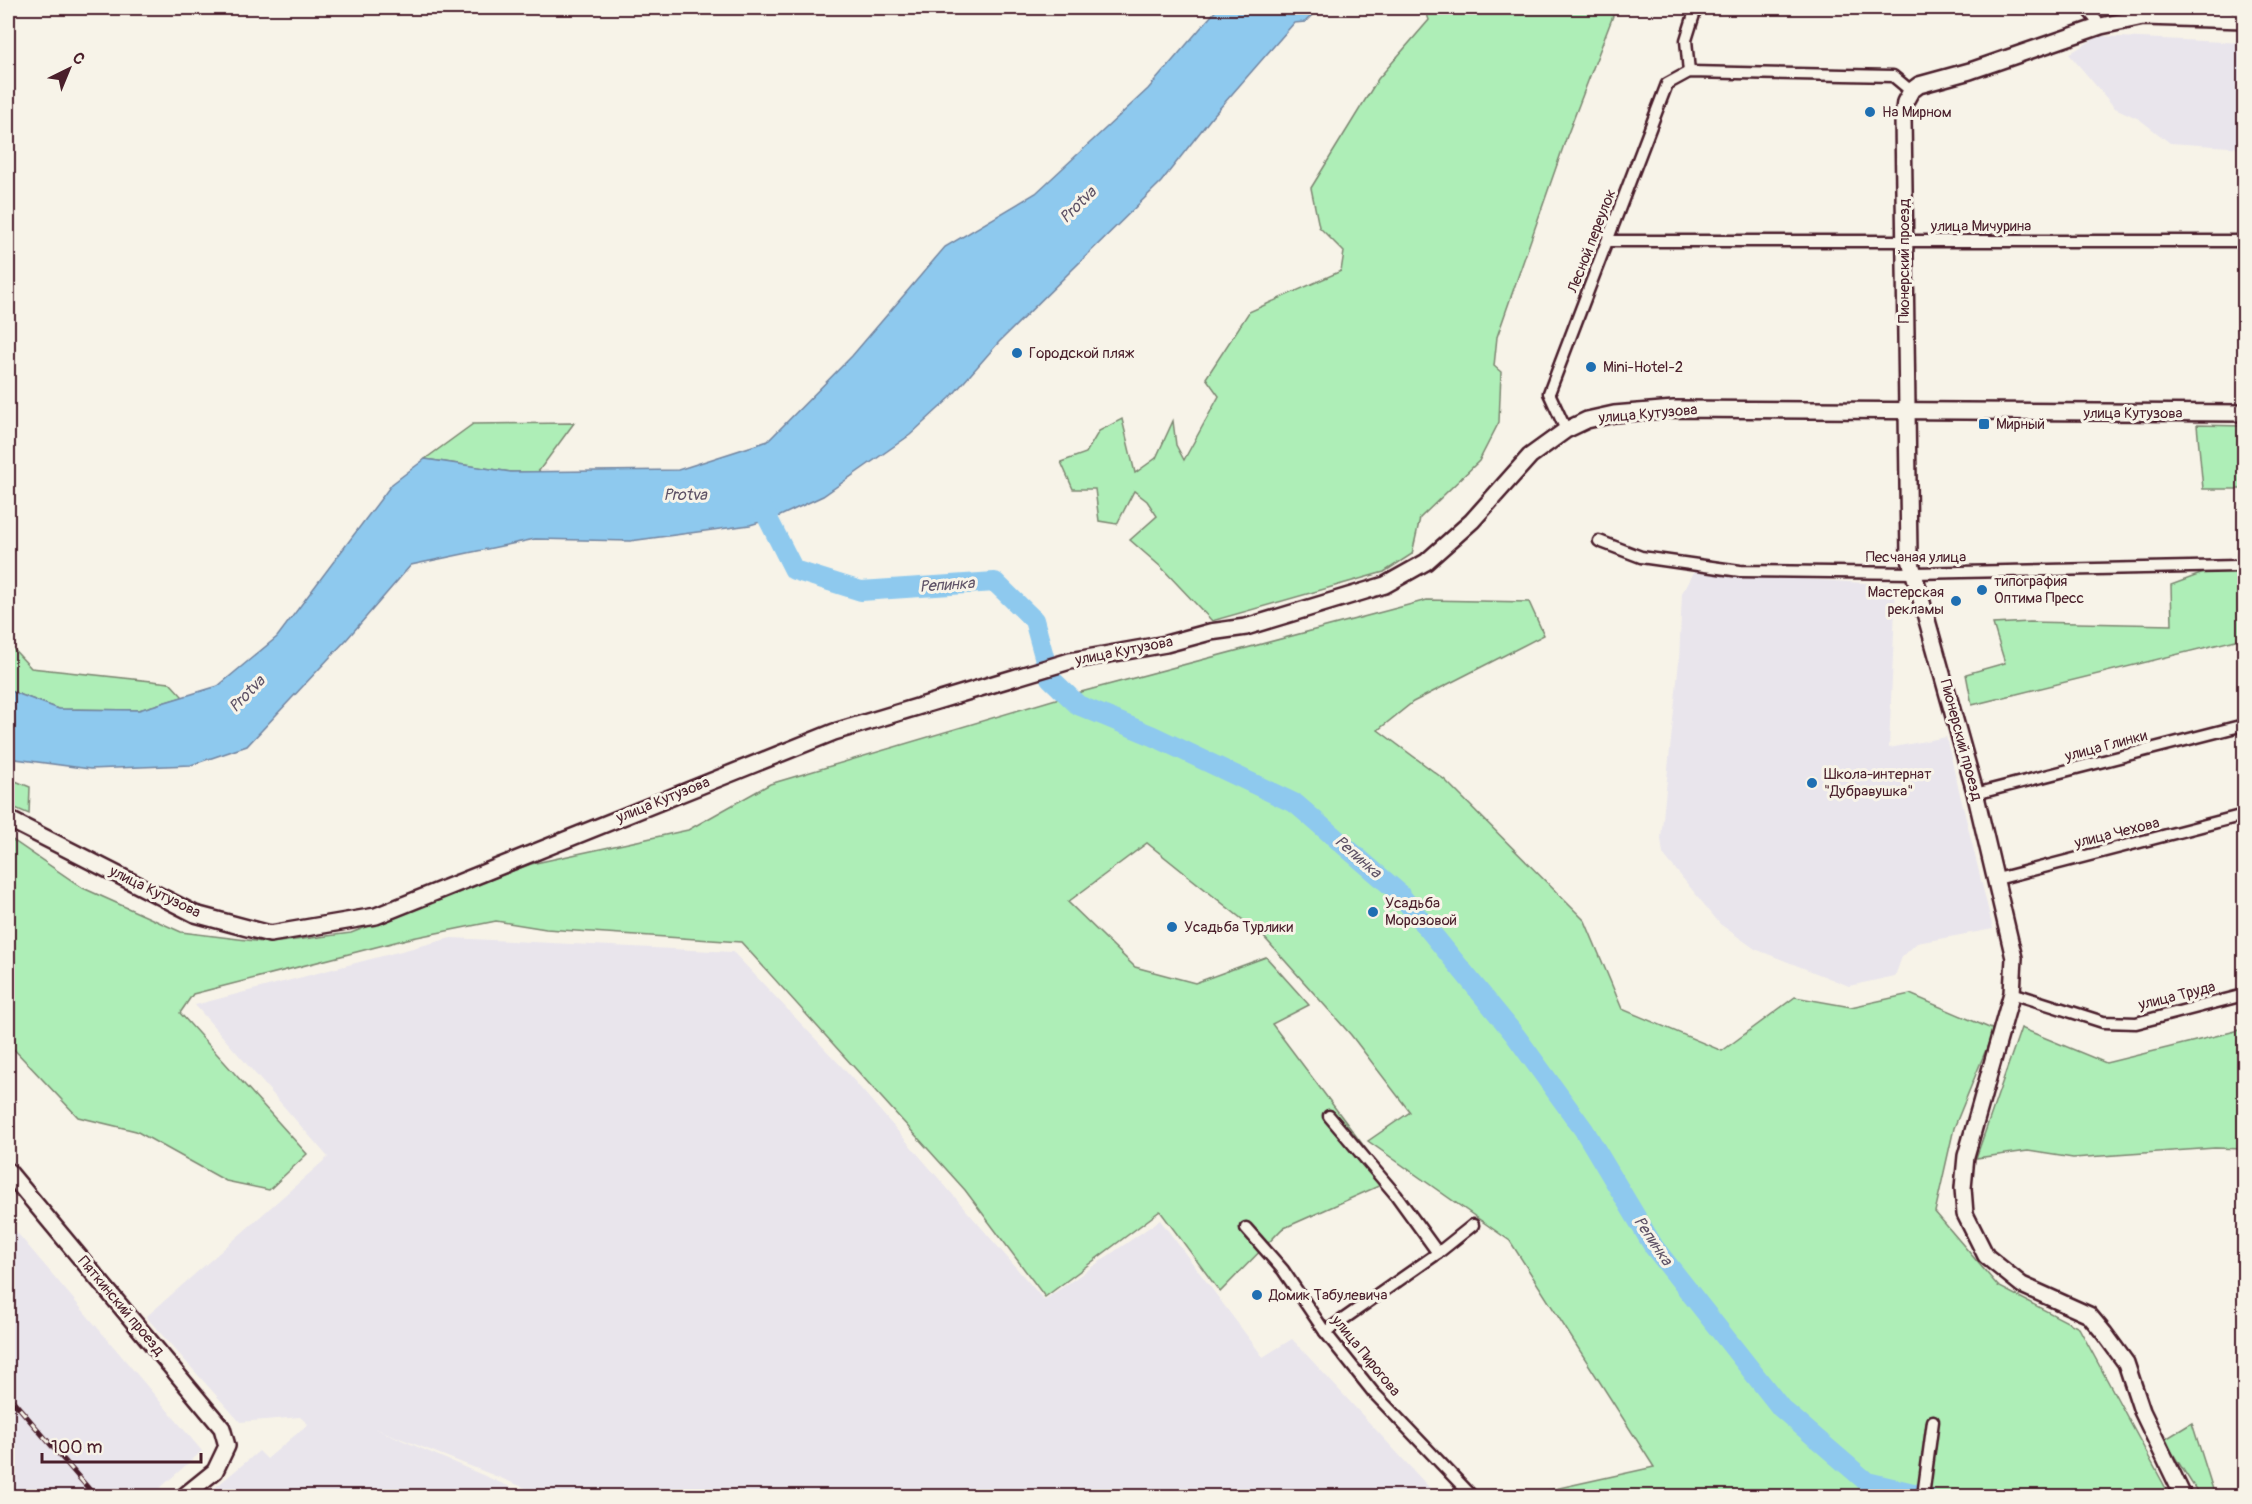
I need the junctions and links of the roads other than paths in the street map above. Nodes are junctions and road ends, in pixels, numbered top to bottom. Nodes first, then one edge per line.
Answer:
1 (1696, 8) edge
2 (2086, 8) edge
3 (2244, 20) edge
4 (2101, 26) junction
5 (1689, 72) junction
6 (1911, 91) junction
7 (1609, 240) junction
8 (2244, 241) edge
9 (1905, 242) junction
10 (1905, 412) junction
11 (2244, 413) edge
12 (1566, 430) junction
13 (1599, 541) dead end
14 (2238, 566) dead end
15 (1915, 573) junction
16 (2244, 725) edge
17 (1975, 794) junction
18 (2244, 815) edge
19 (8, 819) edge
20 (1997, 879) junction
21 (2012, 993) junction
22 (2244, 994) edge
23 (1329, 1116) dead end
24 (8, 1171) edge
25 (1473, 1225) dead end
26 (1246, 1228) dead end
27 (1438, 1253) junction
28 (1324, 1332) junction
29 (1933, 1421) dead end
30 (184, 1497) edge
31 (1472, 1497) edge
32 (1923, 1497) edge
33 (2183, 1497) edge

1 - 5 street
2 - 4 street
3 - 4 main road
4 - 6 main road
5 - 6 street
5 - 7 street, Лесной переулок
6 - 9 main road, Пионерский проезд
7 - 9 street, улица Мичурина
7 - 12 street, Лесной переулок
8 - 9 street, улица Мичурина
9 - 10 main road, Пионерский проезд
10 - 11 main road, улица Кутузова
10 - 12 main road, улица Кутузова
10 - 15 main road, Пионерский проезд
12 - 19 main road, улица Кутузова
13 - 15 street, Песчаная улица
14 - 15 street, Песчаная улица
15 - 17 main road, Пионерский проезд
16 - 17 street, улица Глинки
17 - 20 main road, Пионерский проезд
18 - 20 street, улица Чехова
20 - 21 main road, Пионерский проезд
21 - 22 street, улица Труда
21 - 33 main road, Пионерский проезд
23 - 27 street
24 - 30 main road, Пяткинский проезд
25 - 27 street
26 - 28 street, улица Пирогова
27 - 28 street
28 - 31 street, улица Пирогова
29 - 32 street

